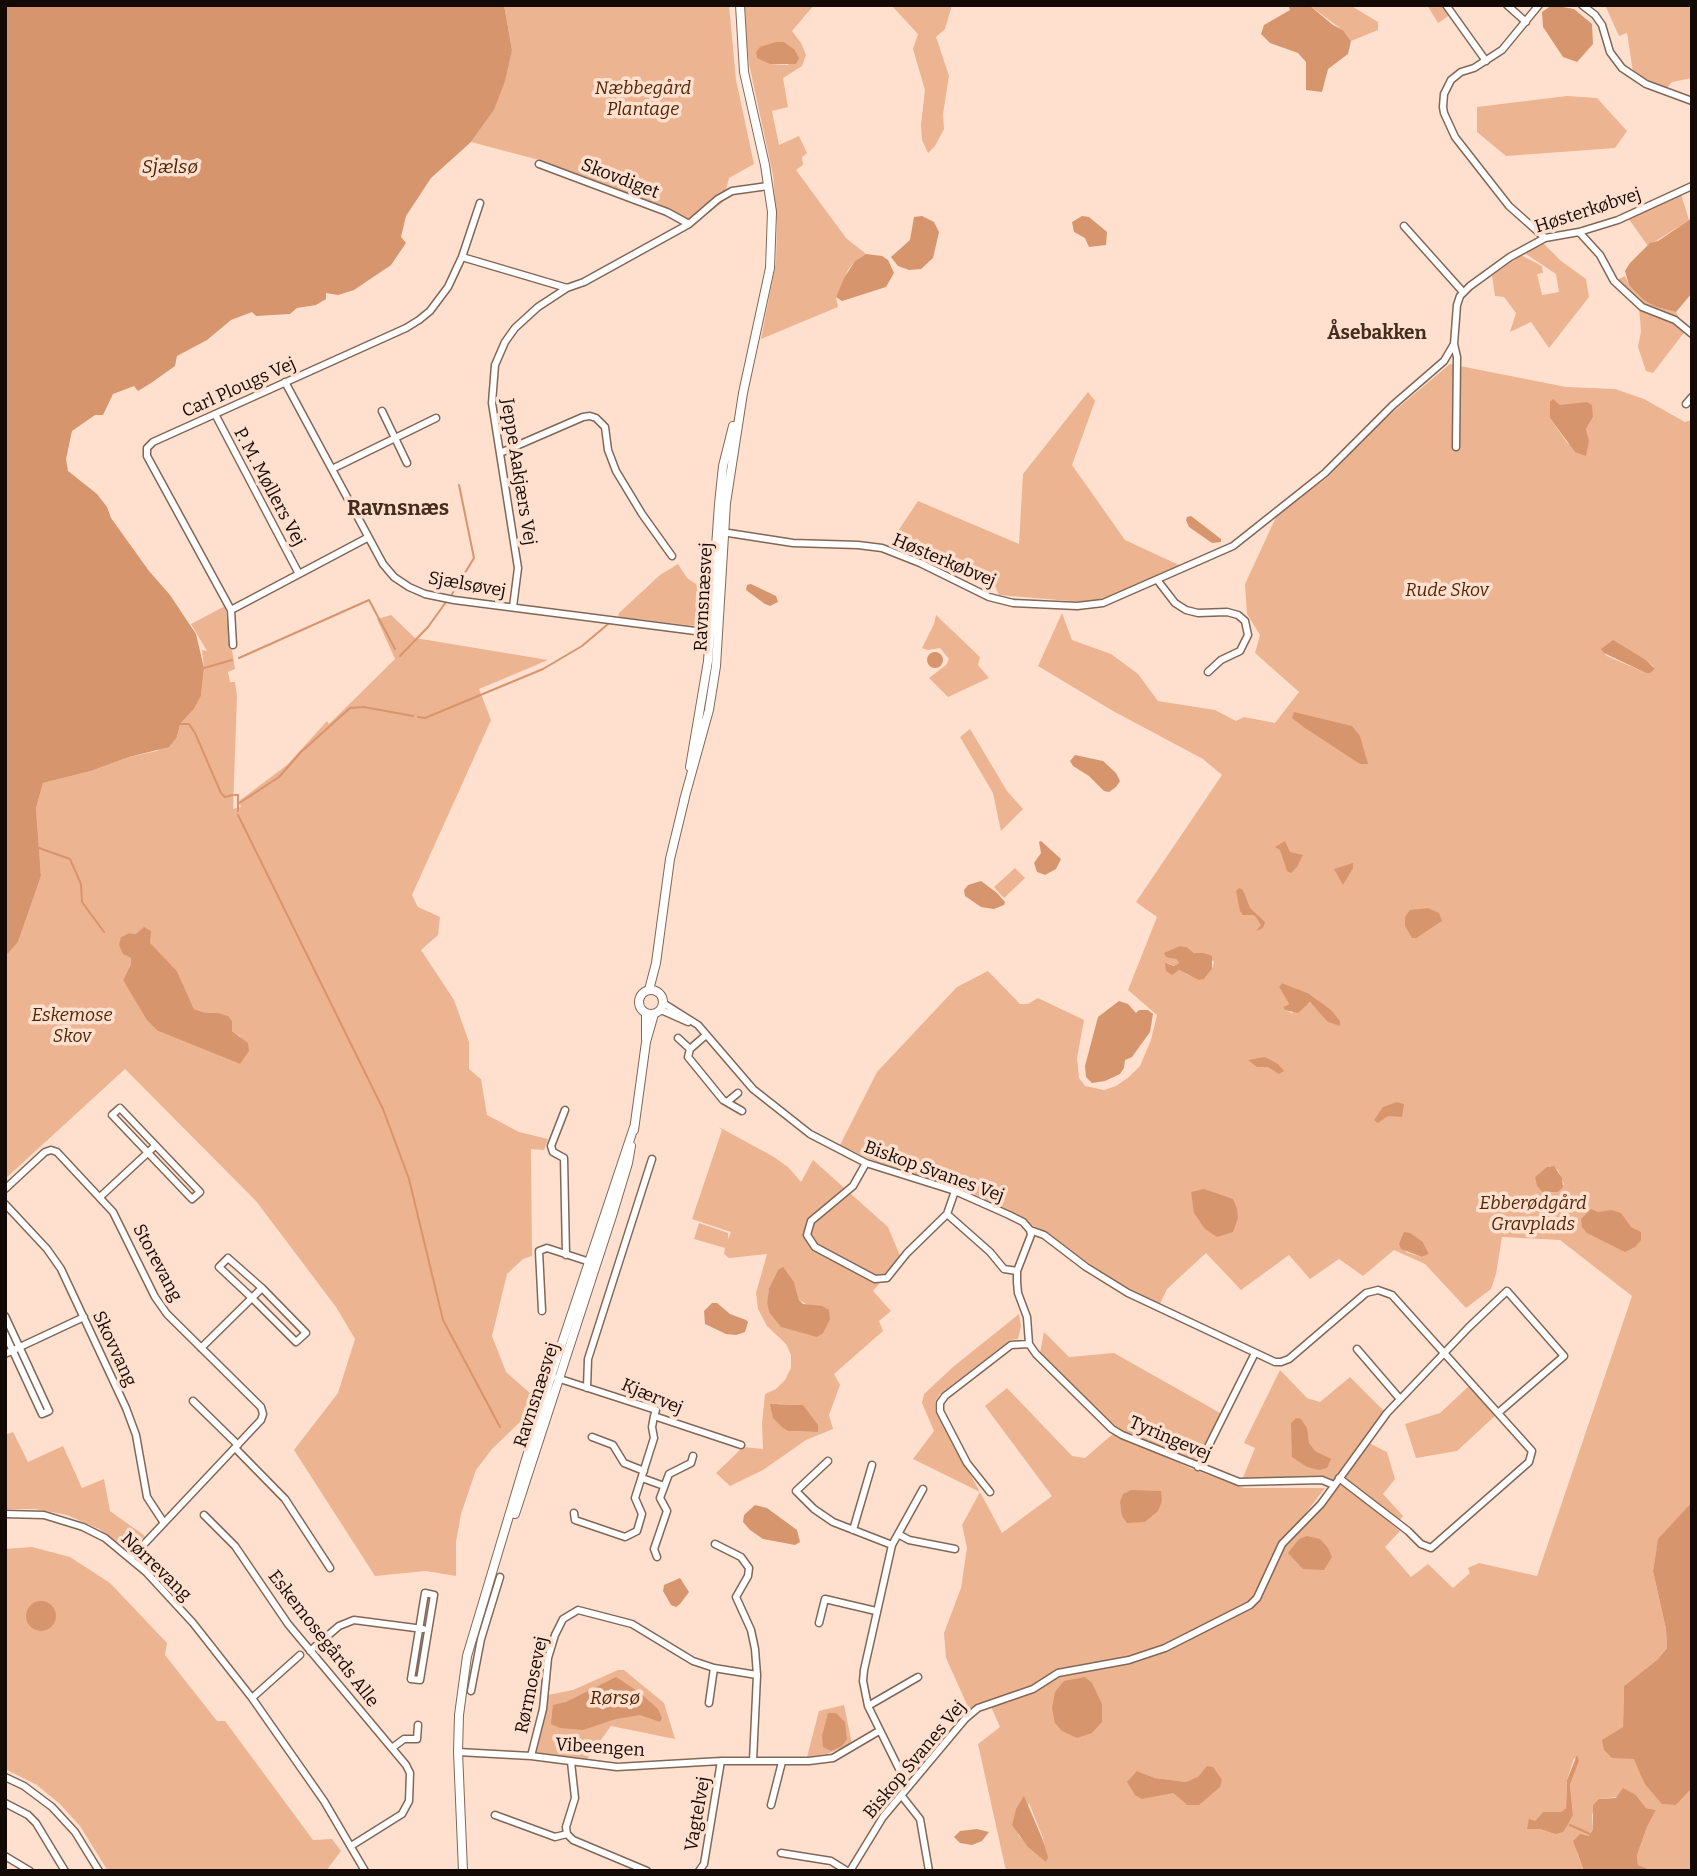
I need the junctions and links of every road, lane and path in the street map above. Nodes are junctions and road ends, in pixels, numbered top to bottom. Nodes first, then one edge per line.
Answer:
1 (740, 5) edge
2 (1446, 5) edge
3 (1507, 5) edge
4 (1539, 5) edge
5 (1582, 5) edge
6 (1526, 22) junction
7 (1486, 61) junction
8 (1692, 101) edge
9 (539, 164) dead end
10 (768, 186) junction
11 (1692, 186) edge
12 (480, 203) dead end
13 (689, 225) junction
14 (1404, 226) dead end
15 (1578, 232) junction
16 (1545, 238) junction
17 (462, 257) junction
18 (567, 289) junction
19 (1463, 292) junction
20 (1692, 334) edge
21 (1454, 344) junction
22 (285, 382) junction
23 (1692, 397) edge
24 (1686, 404) dead end
25 (382, 411) dead end
26 (215, 414) junction
27 (436, 418) dead end
28 (395, 438) junction
29 (1456, 447) dead end
30 (500, 453) junction
31 (407, 463) dead end
32 (332, 469) junction
33 (720, 532) junction
34 (367, 538) junction
35 (672, 556) dead end
36 (299, 573) junction
37 (1158, 581) junction
38 (513, 607) junction
39 (231, 610) junction
40 (714, 633) junction
41 (233, 645) dead end
42 (1208, 672) dead end
43 (653, 991) junction
44 (656, 1010) junction
45 (706, 1035) junction
46 (678, 1038) dead end
47 (690, 1049) junction
48 (738, 1093) dead end
49 (727, 1102) junction
50 (565, 1110) dead end
51 (742, 1111) dead end
52 (155, 1146) junction
53 (148, 1153) junction
54 (652, 1158) dead end
55 (866, 1163) junction
56 (5, 1189) edge
57 (955, 1191) junction
58 (100, 1197) junction
59 (5, 1204) edge
60 (947, 1214) junction
61 (1030, 1230) junction
62 (566, 1255) junction
63 (592, 1263) junction
64 (1017, 1271) junction
65 (262, 1288) junction
66 (253, 1297) junction
67 (542, 1311) dead end
68 (5, 1316) edge
69 (84, 1317) junction
70 (5, 1334) edge
71 (1028, 1344) junction
72 (17, 1348) junction
73 (201, 1348) junction
74 (1357, 1349) dead end
75 (1255, 1353) junction
76 (5, 1354) edge
77 (1445, 1354) junction
78 (555, 1377) junction
79 (587, 1388) junction
80 (1400, 1399) junction
81 (193, 1401) dead end
82 (1498, 1413) junction
83 (654, 1416) junction
84 (595, 1436) dead end
85 (741, 1445) dead end
86 (237, 1447) junction
87 (693, 1456) dead end
88 (828, 1461) dead end
89 (872, 1465) dead end
90 (1198, 1467) junction
91 (643, 1474) junction
92 (1339, 1478) junction
93 (1334, 1485) junction
94 (664, 1486) junction
95 (922, 1489) dead end
96 (990, 1492) dead end
97 (574, 1513) dead end
98 (5, 1514) edge
99 (205, 1515) dead end
100 (164, 1523) junction
101 (853, 1530) junction
102 (898, 1534) junction
103 (715, 1544) dead end
104 (892, 1545) junction
105 (946, 1548) junction
106 (955, 1549) dead end
107 (944, 1556) dead end
108 (657, 1557) dead end
109 (131, 1558) junction
110 (330, 1568) dead end
111 (500, 1577) dead end
112 (491, 1592) junction
113 (876, 1611) junction
114 (819, 1623) dead end
115 (419, 1628) junction
116 (428, 1629) junction
117 (310, 1651) junction
118 (300, 1655) dead end
119 (714, 1668) junction
120 (757, 1675) junction
121 (918, 1677) dead end
122 (471, 1691) dead end
123 (252, 1698) junction
124 (709, 1703) dead end
125 (868, 1706) junction
126 (418, 1725) dead end
127 (879, 1731) junction
128 (392, 1748) junction
129 (458, 1752) junction
130 (531, 1756) junction
131 (721, 1761) junction
132 (753, 1761) junction
133 (570, 1762) junction
134 (782, 1762) junction
135 (5, 1777) edge
136 (908, 1787) junction
137 (901, 1794) junction
138 (5, 1803) edge
139 (771, 1805) dead end
140 (495, 1815) dead end
141 (567, 1835) junction
142 (351, 1846) junction
143 (781, 1853) dead end
144 (5, 1856) edge
145 (363, 1867) edge
146 (30, 1871) edge
147 (65, 1871) edge
148 (99, 1871) edge
149 (356, 1871) edge
150 (463, 1871) edge
151 (647, 1871) edge
152 (699, 1871) edge
153 (849, 1871) edge
154 (929, 1871) edge

1 - 10 main road, Ravnsnæsvej
2 - 7 street
3 - 6 street
4 - 6 street
5 - 8 street
6 - 7 street
7 - 16 street
9 - 13 street, Skovdiget
10 - 13 street, Jeppe Aakjærs Vej
10 - 33 main road, Ravnsnæsvej
11 - 15 street, Høsterkøbvej
12 - 17 street, Carl Plougs Vej
13 - 18 street, Jeppe Aakjærs Vej
14 - 19 street
15 - 16 street, Høsterkøbvej
15 - 20 street
16 - 19 street, Høsterkøbvej
17 - 18 street
17 - 22 street, Carl Plougs Vej
18 - 30 street, Jeppe Aakjærs Vej
19 - 21 street
21 - 29 street
21 - 37 street, Høsterkøbvej
22 - 26 street, Carl Plougs Vej
22 - 32 street, Sjælsøvej
23 - 24 street
25 - 28 street
26 - 36 street, P. M. Møllers Vej
26 - 39 street, Carl Plougs Vej
27 - 28 street
28 - 31 street
28 - 32 street
30 - 35 street
30 - 38 street, Jeppe Aakjærs Vej
32 - 34 street, Sjælsøvej
33 - 37 street, Høsterkøbvej
33 - 40 main road, Ravnsnæsvej
34 - 36 street
34 - 38 street, Sjælsøvej
36 - 39 street
37 - 42 street
38 - 40 street, Sjælsøvej
39 - 41 street, Carl Plougs Vej
40 - 43 main road, Ravnsnæsvej
43 - 44 main road
43 - 44 main road, Ravnsnæsvej
44 - 45 street, Biskop Svanes Vej
44 - 63 main road, Ravnsnæsvej
45 - 47 street
45 - 55 street, Biskop Svanes Vej
46 - 47 street
47 - 49 street
48 - 49 street
49 - 51 street
50 - 62 street
52 - 53 street
52 - 53 street
52 - 53 street
53 - 58 street
54 - 79 street
55 - 57 street, Biskop Svanes Vej
55 - 60 street
56 - 58 street, Storevang
57 - 60 street
57 - 61 street, Biskop Svanes Vej
58 - 73 street, Storevang
59 - 69 street, Skovvang
60 - 64 street
61 - 64 street
61 - 75 street, Biskop Svanes Vej
62 - 63 street
62 - 67 street
63 - 78 main road, Ravnsnæsvej
64 - 71 street
65 - 66 street
65 - 66 street
65 - 66 street
66 - 73 street
68 - 72 street
69 - 72 street
69 - 100 street, Skovvang
70 - 72 street
71 - 90 street, Tyringevej
71 - 96 street
72 - 72 street
72 - 76 street
73 - 86 street, Storevang
74 - 80 street
75 - 77 street, Biskop Svanes Vej
75 - 90 street
77 - 80 street, Biskop Svanes Vej
77 - 82 street
77 - 82 street
78 - 79 street, Kjærvej
78 - 112 main road, Ravnsnæsvej
79 - 83 street, Kjærvej
80 - 92 street, Biskop Svanes Vej
81 - 86 street
82 - 92 street
83 - 85 street, Kjærvej
83 - 91 street
84 - 91 street
86 - 100 street, Storevang
86 - 110 street
87 - 94 street
88 - 101 street
89 - 101 street
90 - 93 street, Tyringevej
91 - 94 street
91 - 97 street
92 - 93 street, Biskop Svanes Vej
93 - 136 street, Biskop Svanes Vej
94 - 108 street
95 - 102 street
98 - 109 street, Nørrevang
99 - 117 street, Eskemosegårds Alle
100 - 109 street, Storevang
101 - 104 street
102 - 104 street
102 - 105 street
103 - 120 street
104 - 113 street
105 - 106 street
105 - 107 street
109 - 123 street, Nørrevang
111 - 112 street, Ravnsnæsvej
112 - 122 street, Ravnsnæsvej
112 - 129 main road, Ravnsnæsvej
113 - 114 street
113 - 125 street
115 - 116 street
115 - 116 street
115 - 116 street
115 - 117 street
117 - 128 street, Eskemosegårds Alle
118 - 123 street
119 - 120 street, Rørmosevej
119 - 124 street
119 - 130 street, Rørmosevej
120 - 132 street
121 - 125 street
123 - 142 street, Nørrevang
125 - 127 street
126 - 128 street
127 - 134 street, Vibeengen
127 - 136 street
128 - 142 street, Eskemosegårds Alle
129 - 130 street, Vibeengen
129 - 150 main road, Ravnsnæsvej
130 - 133 street, Vibeengen
131 - 132 street, Vibeengen
131 - 133 street, Vibeengen
131 - 152 street, Vagtelvej
132 - 134 street, Vibeengen
133 - 141 street
134 - 139 street
135 - 148 street
136 - 137 street, Biskop Svanes Vej
137 - 153 street, Biskop Svanes Vej
137 - 154 street
138 - 147 street
140 - 141 street
141 - 151 street
142 - 145 street, Nørrevang
143 - 153 street, Biskop Svanes Vej
144 - 146 street
145 - 149 street, Nørrevang

